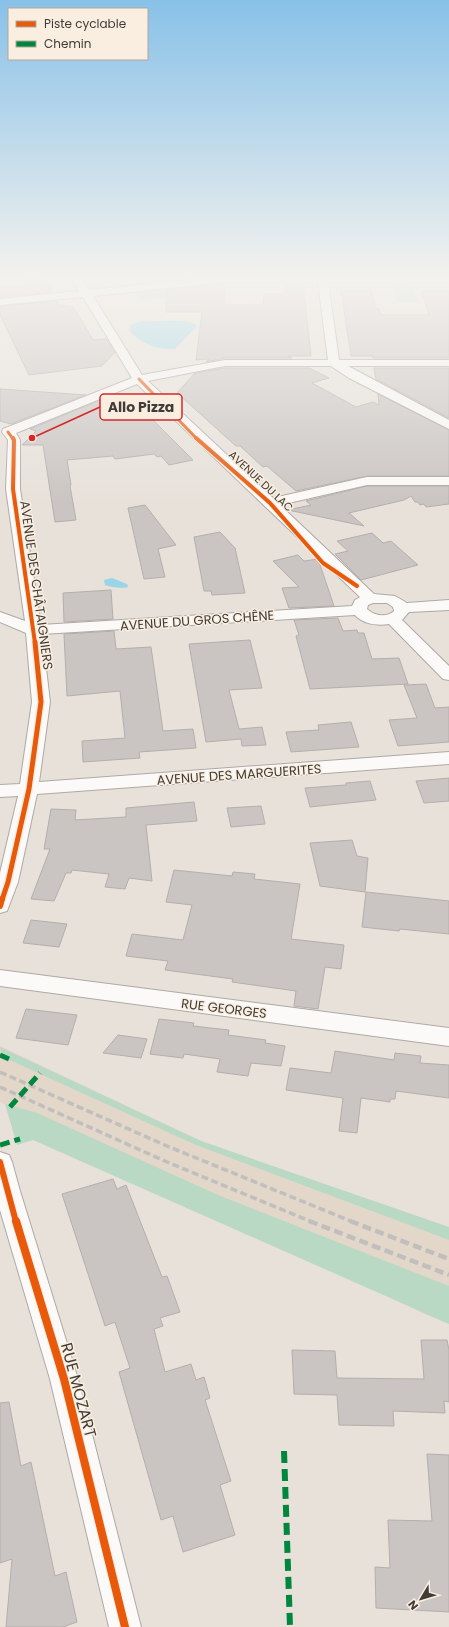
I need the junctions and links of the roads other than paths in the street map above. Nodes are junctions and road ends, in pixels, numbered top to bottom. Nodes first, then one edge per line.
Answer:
1 (122, 353) edge
2 (333, 353) edge
3 (334, 363) junction
4 (449, 363) edge
5 (138, 379) junction
6 (449, 425) edge
7 (4, 431) edge
8 (449, 481) edge
9 (270, 503) junction
10 (365, 604) junction
11 (449, 605) edge
12 (397, 613) junction
13 (0, 616) edge
14 (34, 630) junction
15 (449, 675) edge
16 (449, 758) edge
17 (29, 789) junction
18 (0, 791) edge
19 (0, 906) edge
20 (0, 978) edge
21 (449, 1038) edge
22 (0, 1162) edge
23 (125, 1627) edge

1 - 5 street, AVENUE DU LAC
2 - 3 street
3 - 4 street
3 - 5 street
3 - 6 street
5 - 7 street
5 - 9 street, AVENUE DU LAC
7 - 14 street, AVENUE DES CHÂTAIGNIERS
8 - 9 street
9 - 10 street, AVENUE DU LAC
10 - 12 street, AVENUE DU GROS CHÊNE
10 - 12 street, AVENUE DU LAC
10 - 14 street, AVENUE DU GROS CHÊNE
11 - 12 street
12 - 15 street
13 - 14 street
14 - 17 street, AVENUE DES CHÂTAIGNIERS
16 - 17 street, AVENUE DES MARGUERITES
17 - 18 street, AVENUE DES MARGUERITES
17 - 19 street, AVENUE DES CHÂTAIGNIERS
20 - 21 street, RUE GEORGES
22 - 23 street, RUE MOZART

